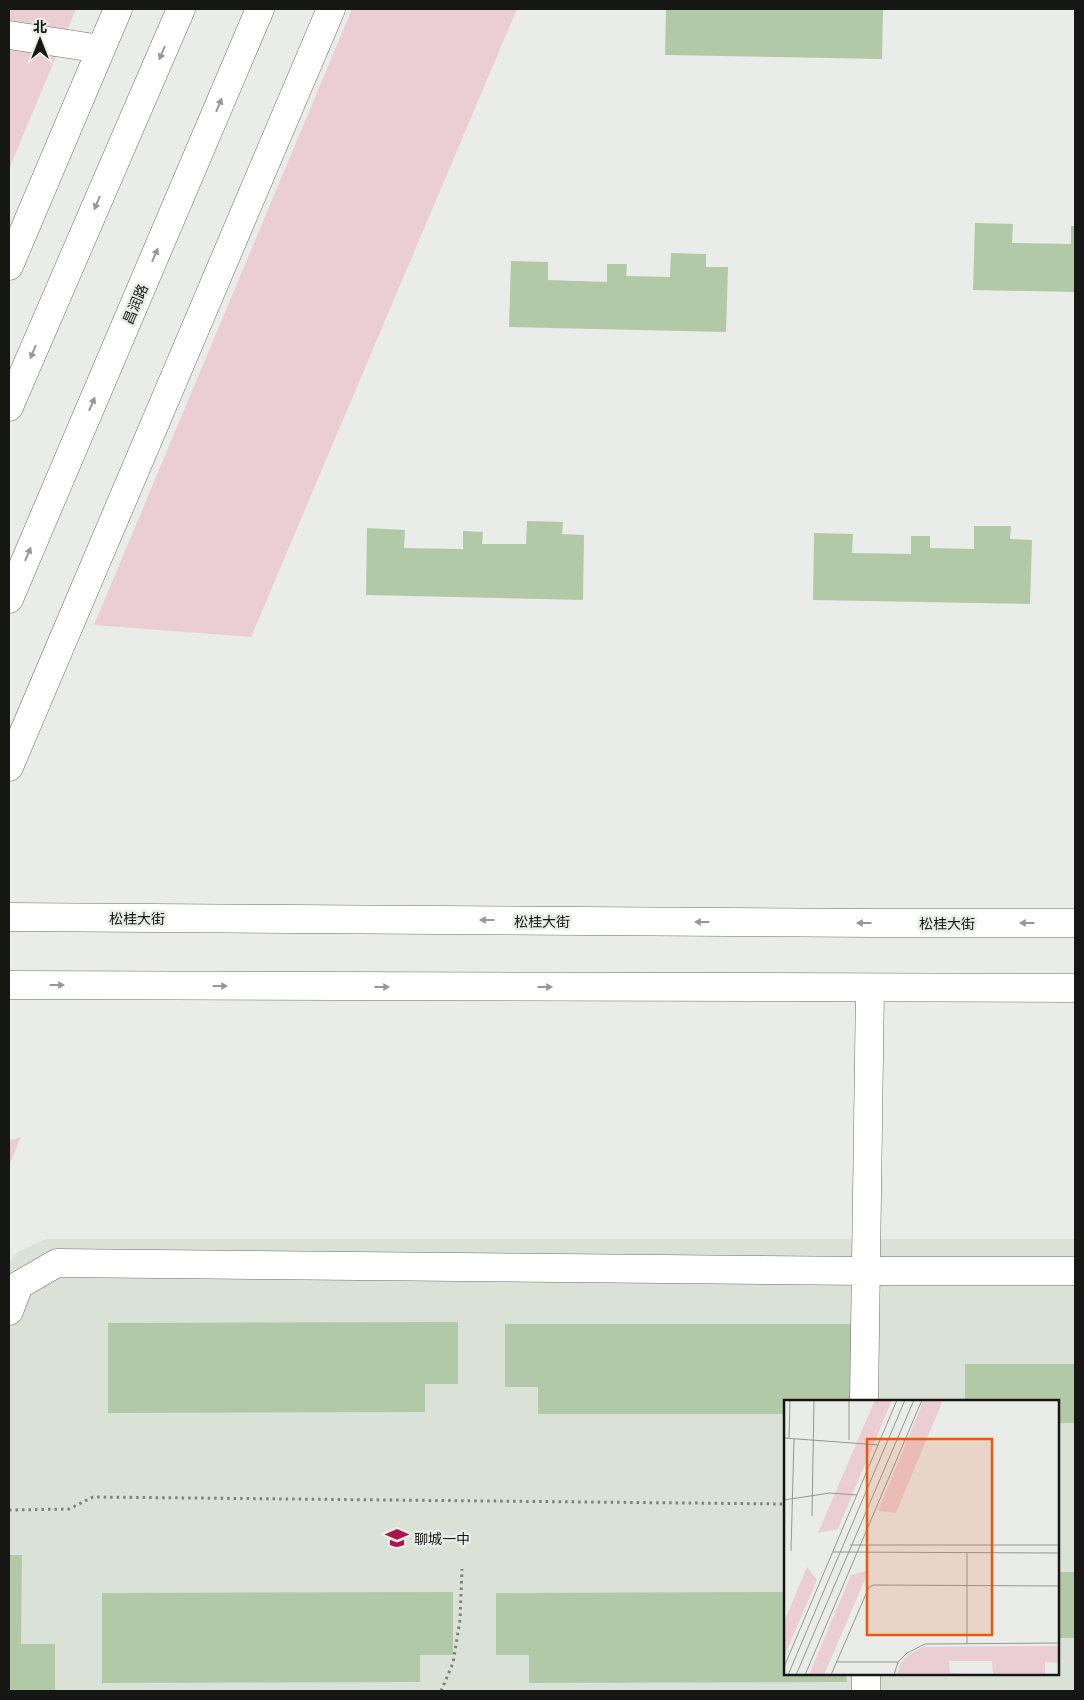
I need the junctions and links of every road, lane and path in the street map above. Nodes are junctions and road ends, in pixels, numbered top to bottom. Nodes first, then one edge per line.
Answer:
1 (118, 9) edge
2 (182, 9) edge
3 (260, 9) edge
4 (331, 9) edge
5 (9, 35) edge
6 (101, 49) junction
7 (9, 266) edge
8 (9, 407) edge
9 (9, 599) edge
10 (9, 767) edge
11 (9, 917) edge
12 (1075, 923) edge
13 (9, 985) edge
14 (870, 988) junction
15 (1075, 988) edge
16 (865, 1271) junction
17 (1075, 1271) edge
18 (9, 1311) edge
19 (864, 1400) edge
20 (784, 1504) edge
21 (9, 1510) edge
22 (462, 1569) dead end
23 (866, 1675) edge
24 (441, 1691) edge
25 (866, 1691) edge

1 - 6 main road
2 -> 8 main road
9 -> 3 main road, 昌润路
4 - 10 main road
5 - 6 main road
6 - 7 main road
12 -> 11 main road, 松桂大街
13 -> 14 main road
14 - 15 main road
14 - 16 main road
16 - 17 main road
16 - 18 main road
16 - 19 main road
20 - 21 path
22 - 24 path
23 - 25 main road

